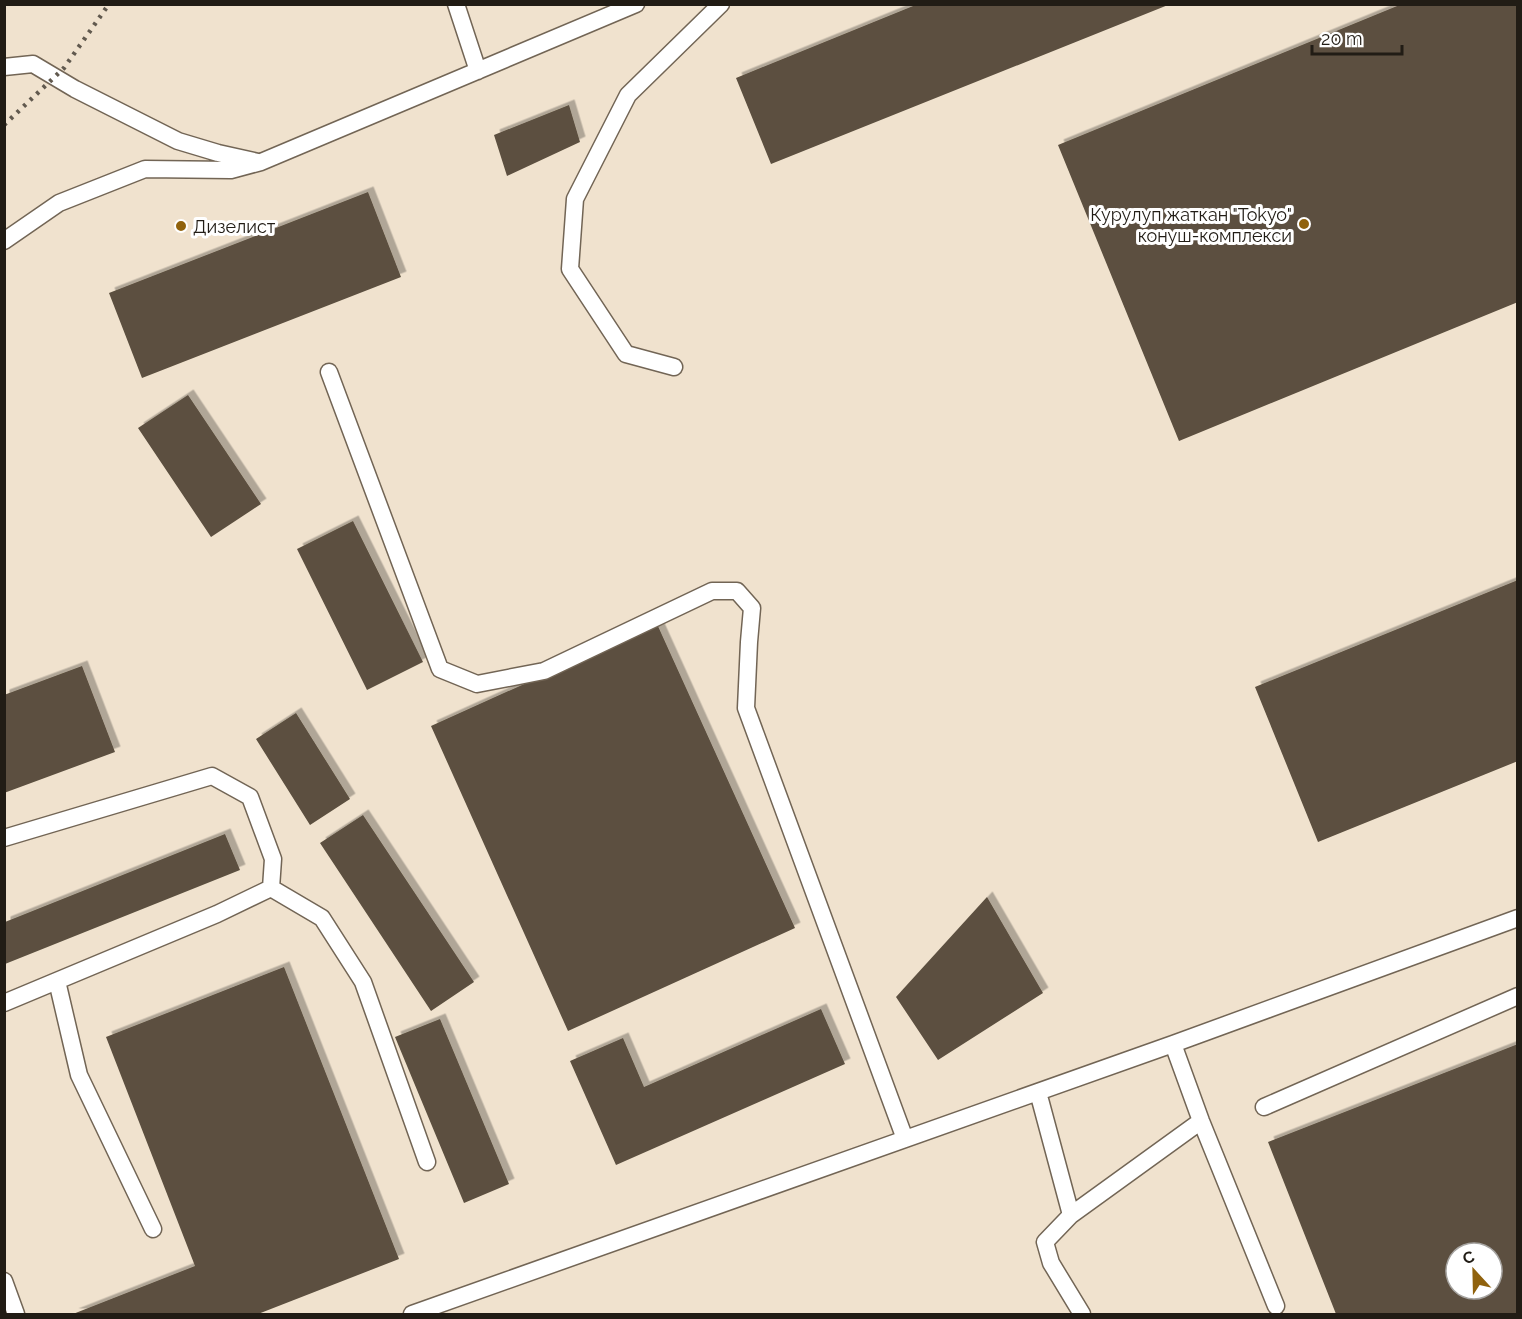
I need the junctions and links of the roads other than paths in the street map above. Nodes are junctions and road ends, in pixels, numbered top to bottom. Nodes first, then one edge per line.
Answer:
1 (456, 4) edge
2 (636, 4) edge
3 (721, 4) edge
4 (4, 68) edge
5 (478, 71) junction
6 (261, 162) junction
7 (4, 241) edge
8 (674, 367) dead end
9 (329, 372) dead end
10 (4, 838) edge
11 (271, 888) junction
12 (1518, 918) edge
13 (57, 981) junction
14 (1518, 996) edge
15 (4, 1003) edge
16 (1173, 1044) junction
17 (1038, 1092) junction
18 (1264, 1107) dead end
19 (1201, 1121) junction
20 (905, 1139) junction
21 (427, 1162) dead end
22 (1071, 1215) junction
23 (153, 1229) dead end
24 (4, 1281) edge
25 (1276, 1306) dead end
26 (16, 1314) edge
27 (412, 1314) edge
28 (1082, 1314) edge

1 - 5 lane
2 - 5 lane
3 - 8 lane
4 - 6 lane
5 - 6 lane
6 - 7 lane
9 - 20 lane
10 - 11 lane
11 - 13 lane
11 - 21 lane
12 - 16 lane
13 - 15 lane
13 - 23 lane
14 - 18 lane
16 - 17 lane
16 - 19 lane
17 - 20 lane
17 - 22 lane
19 - 22 lane
19 - 25 lane
20 - 27 lane
22 - 28 lane
24 - 26 lane

